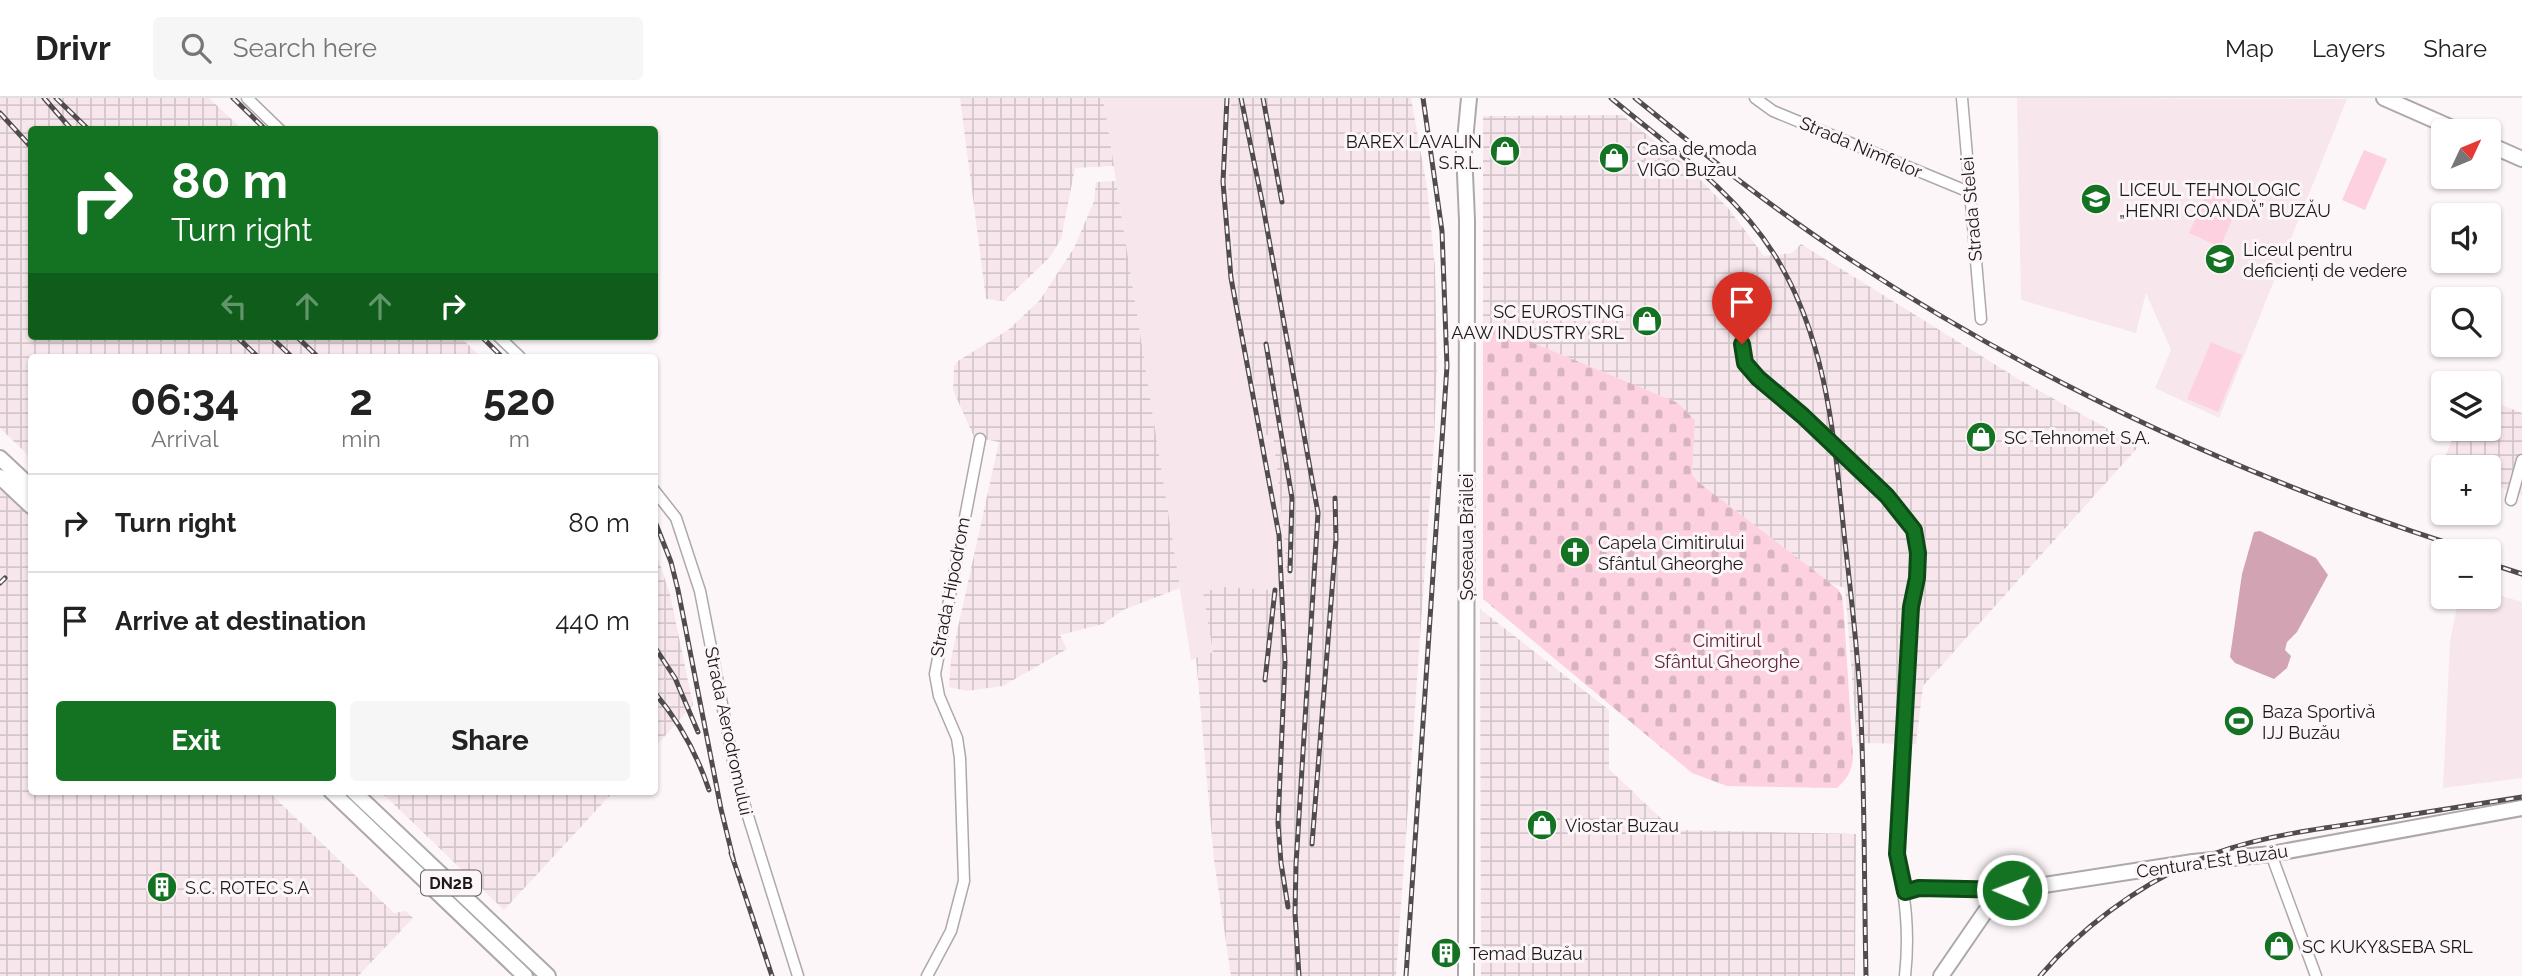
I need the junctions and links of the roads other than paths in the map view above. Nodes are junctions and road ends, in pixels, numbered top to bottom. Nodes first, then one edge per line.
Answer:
1 (247, 98) edge
2 (1469, 98) edge
3 (1962, 98) edge
4 (2384, 98) edge
5 (1757, 99) edge
6 (2432, 119) edge
7 (276, 126) edge
8 (2501, 150) edge
9 (2522, 159) edge
10 (1969, 192) junction
11 (1982, 319) dead end
12 (502, 340) edge
13 (1742, 344) dead end
14 (517, 354) edge
15 (980, 439) dead end
16 (0, 458) edge
17 (2522, 460) edge
18 (0, 477) edge
19 (28, 484) edge
20 (658, 495) edge
21 (2511, 500) dead end
22 (28, 502) edge
23 (335, 795) edge
24 (357, 795) edge
25 (2522, 807) edge
26 (2271, 854) junction
27 (2012, 890) junction
28 (1905, 892) junction
29 (525, 976) edge
30 (548, 976) edge
31 (798, 976) edge
32 (928, 976) edge
33 (1466, 976) edge
34 (1905, 976) edge
35 (1941, 976) edge
36 (2316, 976) edge

1 - 7 street
2 - 33 main road, Șoseaua Brăilei
3 - 10 street, Strada Stelei
4 - 6 main road
5 - 10 street, Strada Nimfelor
8 - 9 main road
10 - 11 street, Strada Stelei
12 - 14 street
13 - 28 street
15 - 32 street, Strada Hipodrom
16 - 19 main road
17 - 21 street
18 - 22 main road
20 - 31 street, Strada Aerodromului
23 - 29 main road, DN2B
24 - 30 main road, DN2B
25 - 26 main road, Centura Est Buzău
26 - 27 main road, Centura Est Buzău
26 - 36 street
27 - 28 street
27 - 35 main road
28 - 34 street

